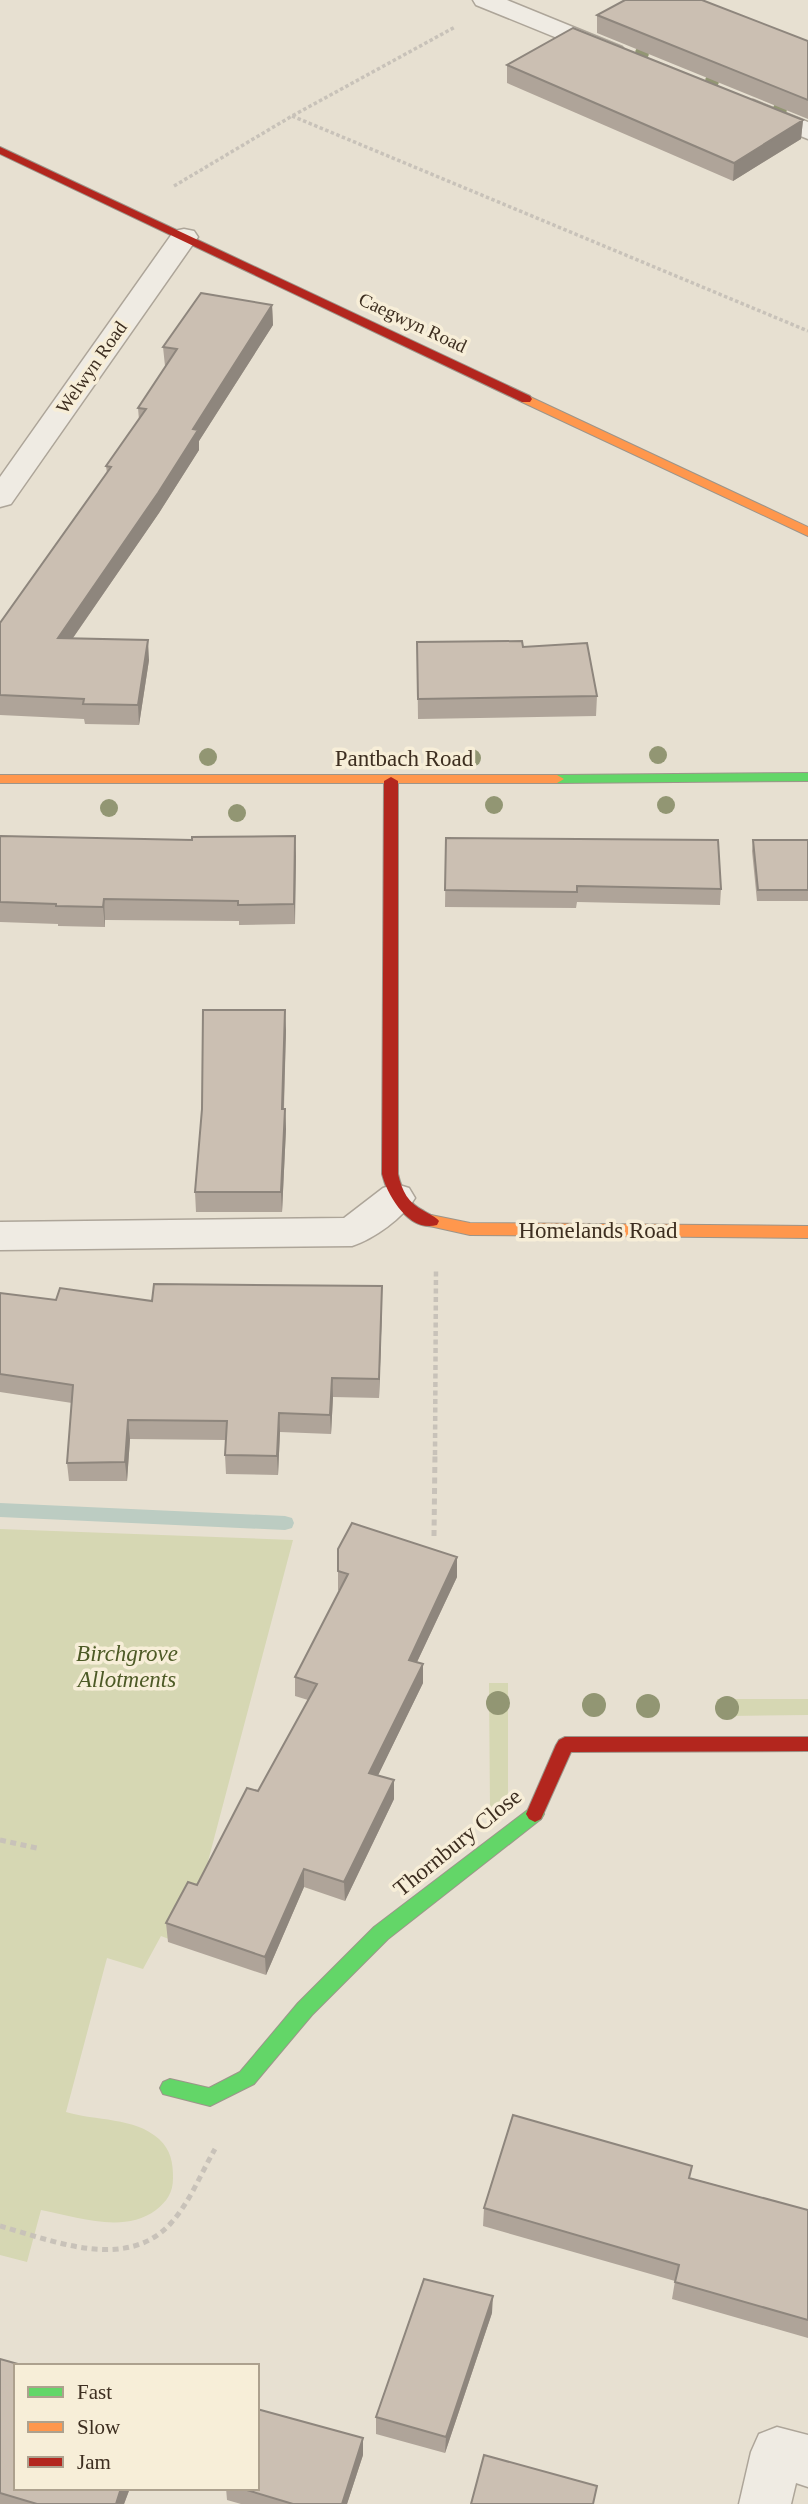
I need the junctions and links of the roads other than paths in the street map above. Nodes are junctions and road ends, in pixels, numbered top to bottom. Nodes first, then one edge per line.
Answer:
1 (485, 0) edge
2 (636, 61) edge
3 (724, 97) edge
4 (808, 131) edge
5 (0, 150) edge
6 (184, 237) junction
7 (0, 498) edge
8 (808, 532) edge
9 (808, 777) edge
10 (0, 779) edge
11 (391, 782) junction
12 (396, 1198) junction
13 (808, 1232) edge
14 (0, 1236) edge
15 (808, 1744) edge
16 (170, 2088) dead end
17 (808, 2461) edge
18 (765, 2504) edge

1 - 2 street
3 - 4 street
5 - 6 street, Caegwyn Road
6 - 7 street, Welwyn Road
6 - 8 street, Caegwyn Road
9 - 11 street, Pantbach Road
10 - 11 street, Pantbach Road
11 - 12 street
12 - 13 street, Homelands Road
12 - 14 street
15 - 16 street, Thornbury Close
17 - 18 street

